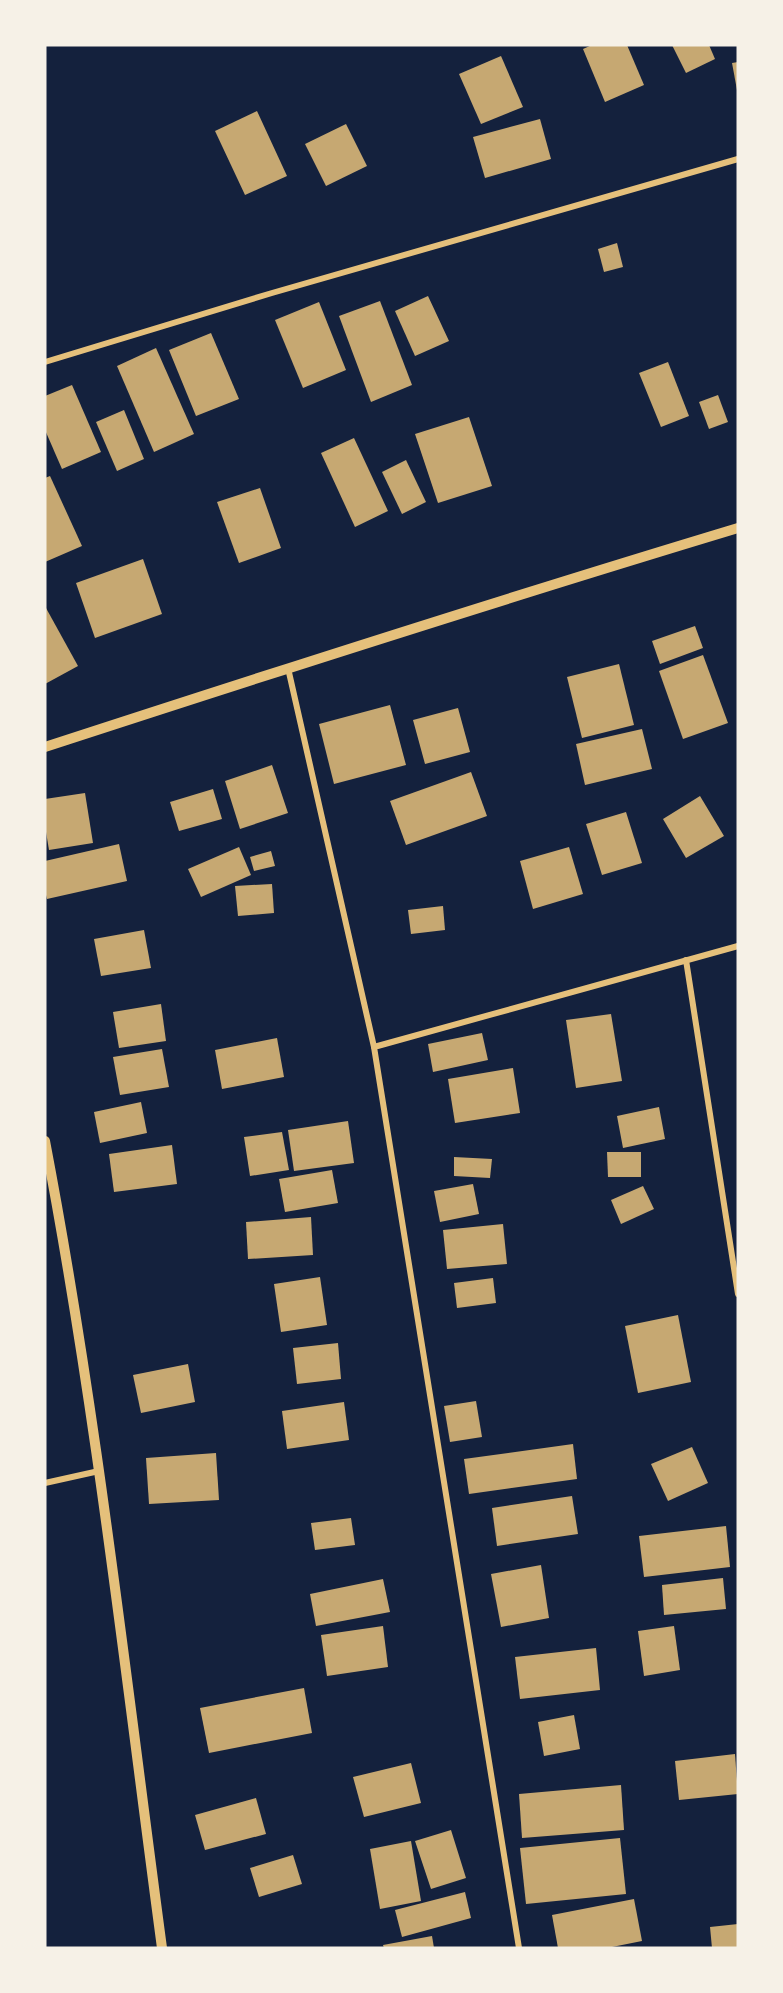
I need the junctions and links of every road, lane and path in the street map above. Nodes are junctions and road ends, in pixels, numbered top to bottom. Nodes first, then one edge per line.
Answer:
1 (738, 159) edge
2 (45, 362) edge
3 (738, 528) edge
4 (288, 668) junction
5 (45, 747) edge
6 (738, 946) edge
7 (686, 960) junction
8 (374, 1047) junction
9 (45, 1141) edge
10 (738, 1294) edge
11 (99, 1471) junction
12 (45, 1483) edge
13 (162, 1948) edge
14 (519, 1948) edge

1 - 2 street
3 - 4 street
4 - 5 street
4 - 8 street
6 - 7 street
7 - 8 street
7 - 10 street
8 - 14 street
9 - 11 street
11 - 12 street
11 - 13 street

